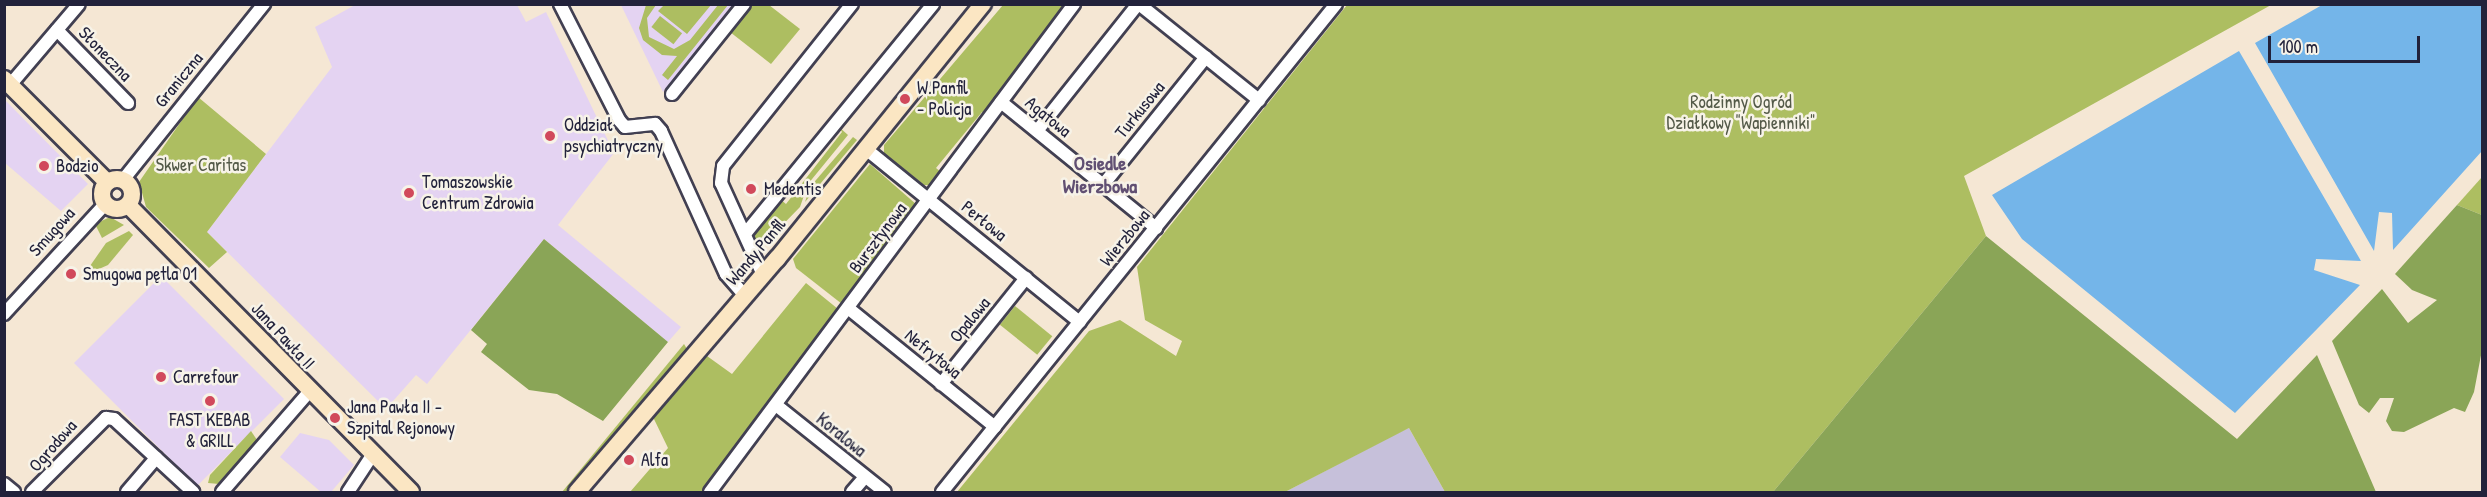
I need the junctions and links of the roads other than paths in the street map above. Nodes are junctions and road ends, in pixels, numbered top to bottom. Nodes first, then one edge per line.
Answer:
1 (79, 4) edge
2 (264, 4) edge
3 (560, 4) edge
4 (744, 4) edge
5 (852, 4) edge
6 (933, 4) edge
7 (983, 4) edge
8 (1074, 4) edge
9 (1138, 4) edge
10 (1334, 5) edge
11 (57, 30) junction
12 (1206, 57) junction
13 (7, 82) edge
14 (672, 94) dead end
15 (1259, 100) junction
16 (1001, 102) junction
17 (128, 103) dead end
18 (1037, 131) junction
19 (866, 149) junction
20 (115, 181) junction
21 (1103, 185) junction
22 (929, 199) junction
23 (105, 204) junction
24 (128, 205) junction
25 (1156, 228) junction
26 (745, 234) junction
27 (763, 275) junction
28 (1026, 278) junction
29 (745, 296) junction
30 (848, 308) junction
31 (4, 314) edge
32 (1080, 322) junction
33 (941, 384) junction
34 (309, 392) junction
35 (776, 405) junction
36 (995, 427) junction
37 (373, 454) junction
38 (156, 458) junction
39 (865, 477) junction
40 (4, 484) edge
41 (14, 492) edge
42 (32, 492) edge
43 (127, 492) edge
44 (192, 492) edge
45 (222, 492) edge
46 (349, 492) edge
47 (411, 492) edge
48 (577, 492) edge
49 (710, 492) edge
50 (852, 492) edge
51 (885, 492) edge
52 (942, 492) edge

1 - 11 street, Słoneczna
2 - 20 street, Graniczna
3 - 29 street
4 - 14 street
5 - 26 street
6 - 26 street
7 - 19 street, Wandy Panfil
8 - 16 street, Bursztynowa
9 - 12 street
9 - 18 street
10 - 15 street, Wierzbowa
11 - 13 street, Słoneczna
11 - 17 street, Słoneczna
12 - 15 street
12 - 21 street, Turkusowa
13 - 20 street
15 - 25 street, Wierzbowa
16 - 18 street, Agatowa
16 - 22 street, Bursztynowa
18 - 21 street, Agatowa
19 - 22 street, Perłowa
19 - 27 street, Wandy Panfil
20 - 23 street
20 - 24 street
21 - 25 street, Agatowa
22 - 28 street, Perłowa
22 - 30 street, Bursztynowa
23 - 24 street
23 - 31 street, Smugowa
24 - 34 street, Jana Pawła II
25 - 32 street, Wierzbowa
26 - 27 street
27 - 29 street, Wandy Panfil
28 - 32 street, Perłowa
28 - 33 street, Opalowa
29 - 48 street, Wandy Panfil
30 - 33 street, Nefrytowa
30 - 35 street, Bursztynowa
32 - 36 street, Wierzbowa
33 - 36 street, Nefrytowa
34 - 37 street, Jana Pawła II
34 - 45 street
35 - 39 street, Koralowa
35 - 49 street, Bursztynowa
36 - 52 street, Wierzbowa
37 - 46 street
37 - 47 street, Jana Pawła II
38 - 42 street, Ogrodowa
38 - 43 street
38 - 44 street, Ogrodowa
39 - 50 street
39 - 51 street, Koralowa
40 - 41 street

